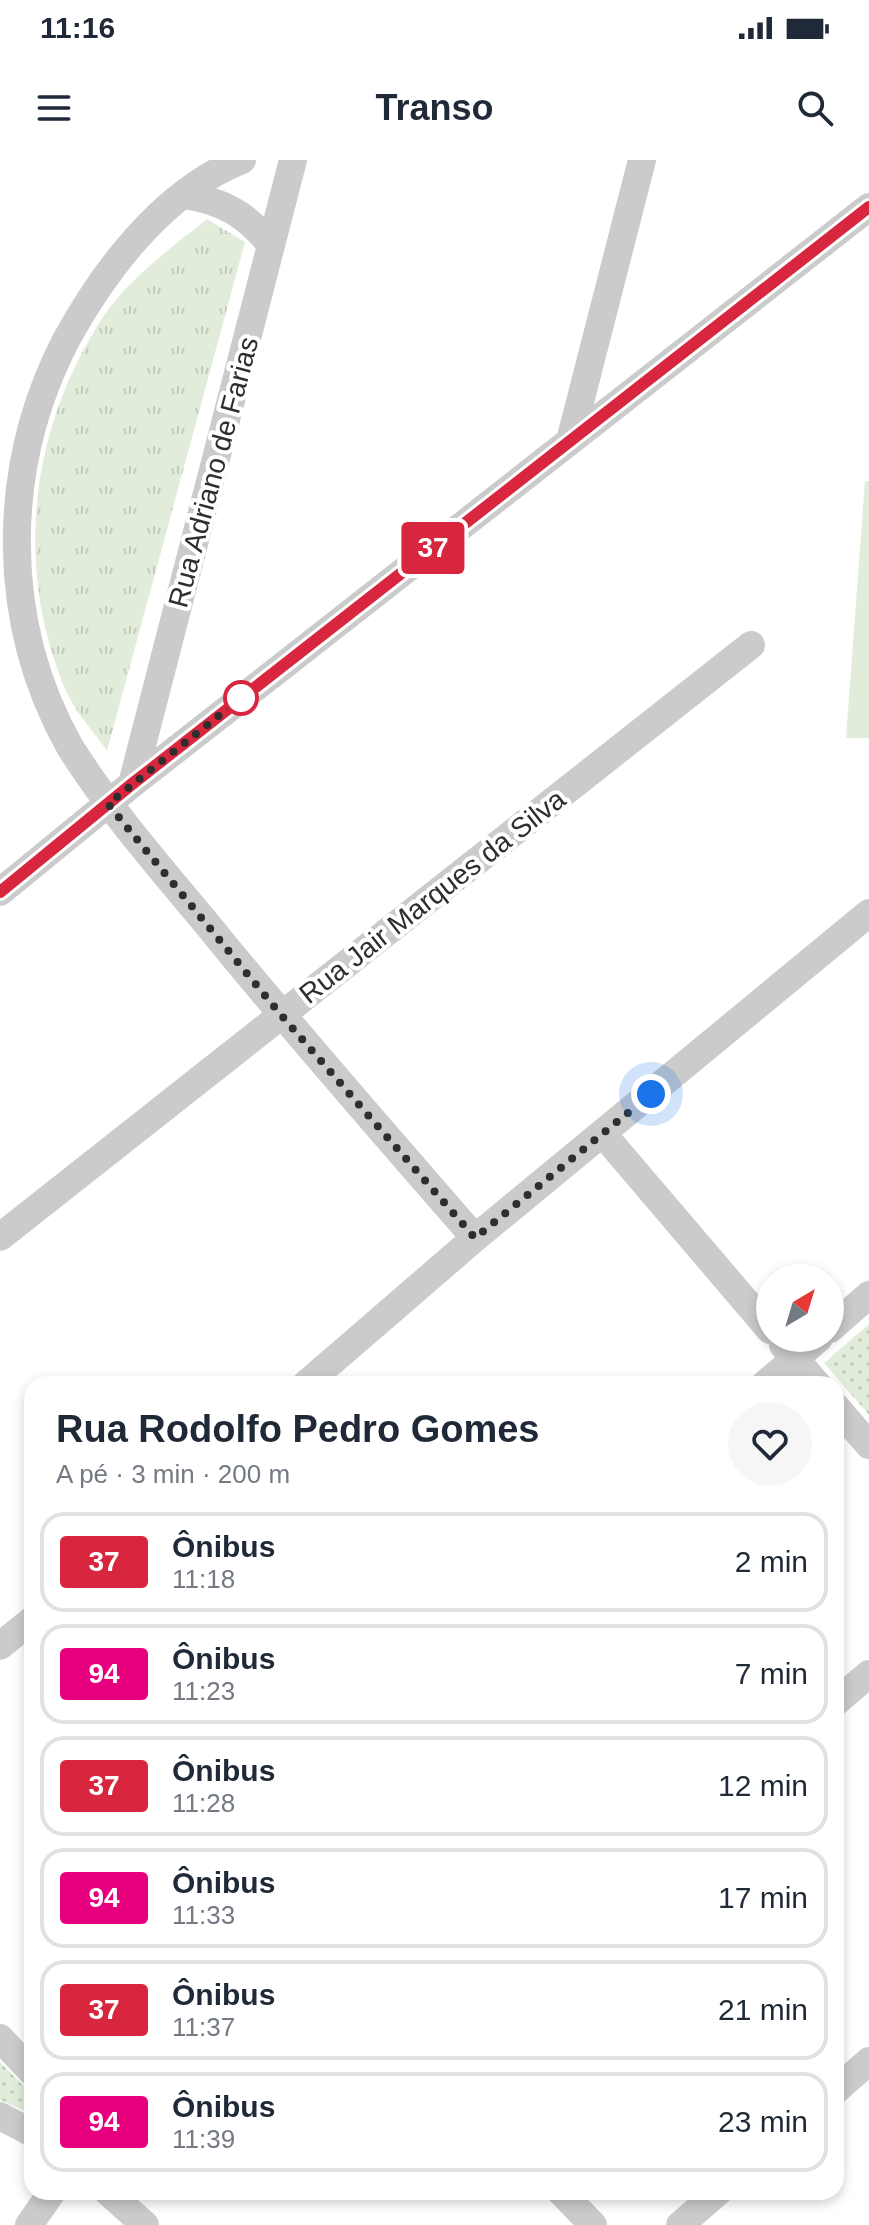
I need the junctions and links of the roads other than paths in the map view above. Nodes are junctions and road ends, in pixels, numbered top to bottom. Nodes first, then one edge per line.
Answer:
1 (242, 160) edge
2 (293, 160) edge
3 (642, 160) edge
4 (184, 195) junction
5 (869, 207) edge
6 (271, 245) junction
7 (570, 441) junction
8 (751, 645) dead end
9 (132, 784) junction
10 (108, 804) junction
11 (0, 892) edge
12 (869, 913) edge
13 (281, 1015) junction
14 (603, 1134) junction
15 (0, 1237) edge
16 (475, 1238) junction
17 (869, 1295) edge
18 (756, 1314) edge
19 (844, 1317) edge
20 (784, 1352) edge
21 (789, 1352) edge
22 (315, 1376) edge
23 (770, 1376) edge
24 (810, 1376) edge
25 (844, 1416) edge
26 (869, 1445) edge
27 (869, 1674) edge
28 (844, 1695) edge
29 (0, 2038) edge
30 (869, 2061) edge
31 (24, 2064) edge
32 (844, 2083) edge
33 (0, 2116) edge
34 (24, 2129) edge
35 (46, 2200) edge
36 (117, 2200) edge
37 (569, 2200) edge
38 (709, 2200) edge
39 (29, 2225) edge
40 (145, 2225) edge
41 (593, 2225) edge
42 (680, 2225) edge

1 - 4 street
2 - 6 street, Rua Adriano de Farias
3 - 7 street
4 - 6 street
4 - 10 street
5 - 7 street
6 - 9 street, Rua Adriano de Farias
7 - 9 street
8 - 13 street, Rua Jair Marques da Silva
9 - 10 street
10 - 11 street
10 - 13 street
12 - 14 street
13 - 15 street, Rua Jair Marques da Silva
13 - 16 street
14 - 16 street
14 - 18 street
16 - 22 street
17 - 19 street
20 - 23 street
21 - 24 street
25 - 26 street
27 - 28 street
29 - 31 street
30 - 32 street
33 - 34 street
35 - 39 street
36 - 40 street
37 - 41 street
38 - 42 street

